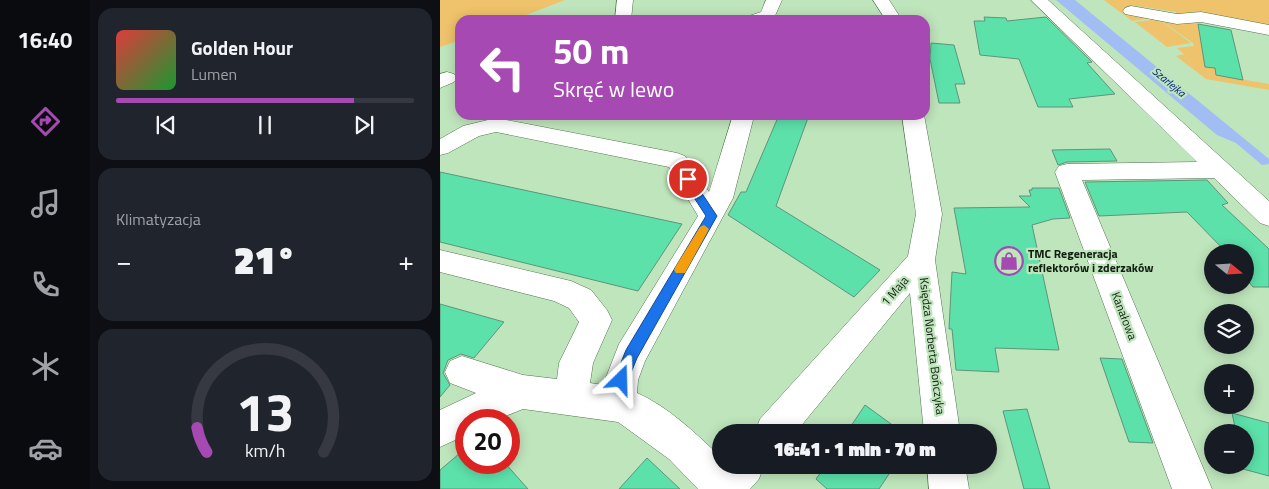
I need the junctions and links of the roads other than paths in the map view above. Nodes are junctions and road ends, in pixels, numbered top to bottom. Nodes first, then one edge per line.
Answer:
1 (625, 0) edge
2 (774, 0) edge
3 (881, 0) edge
4 (1039, 0) edge
5 (1131, 12) dead end
6 (624, 15) edge
7 (768, 15) edge
8 (891, 15) edge
9 (1269, 30) edge
10 (742, 120) edge
11 (914, 120) edge
12 (440, 148) edge
13 (1219, 170) junction
14 (711, 216) junction
15 (1269, 216) edge
16 (921, 260) junction
17 (440, 261) edge
18 (462, 372) dead end
19 (523, 392) junction
20 (571, 398) junction
21 (618, 404) junction
22 (780, 424) edge
23 (941, 424) edge
24 (440, 429) edge
25 (947, 474) edge
26 (732, 481) edge
27 (949, 489) edge
28 (1192, 489) edge

1 - 6 street
2 - 7 street
3 - 8 street
4 - 13 street
5 - 9 street
10 - 14 street
11 - 16 street
12 - 14 street
13 - 15 street
13 - 28 street, Kanałowa
14 - 21 street
16 - 22 street, 1 Maja
16 - 23 street, Księdza Norberta Bończyka
17 - 20 street
18 - 19 street
19 - 20 street
19 - 24 street
20 - 21 street
21 - 26 street
25 - 27 street

